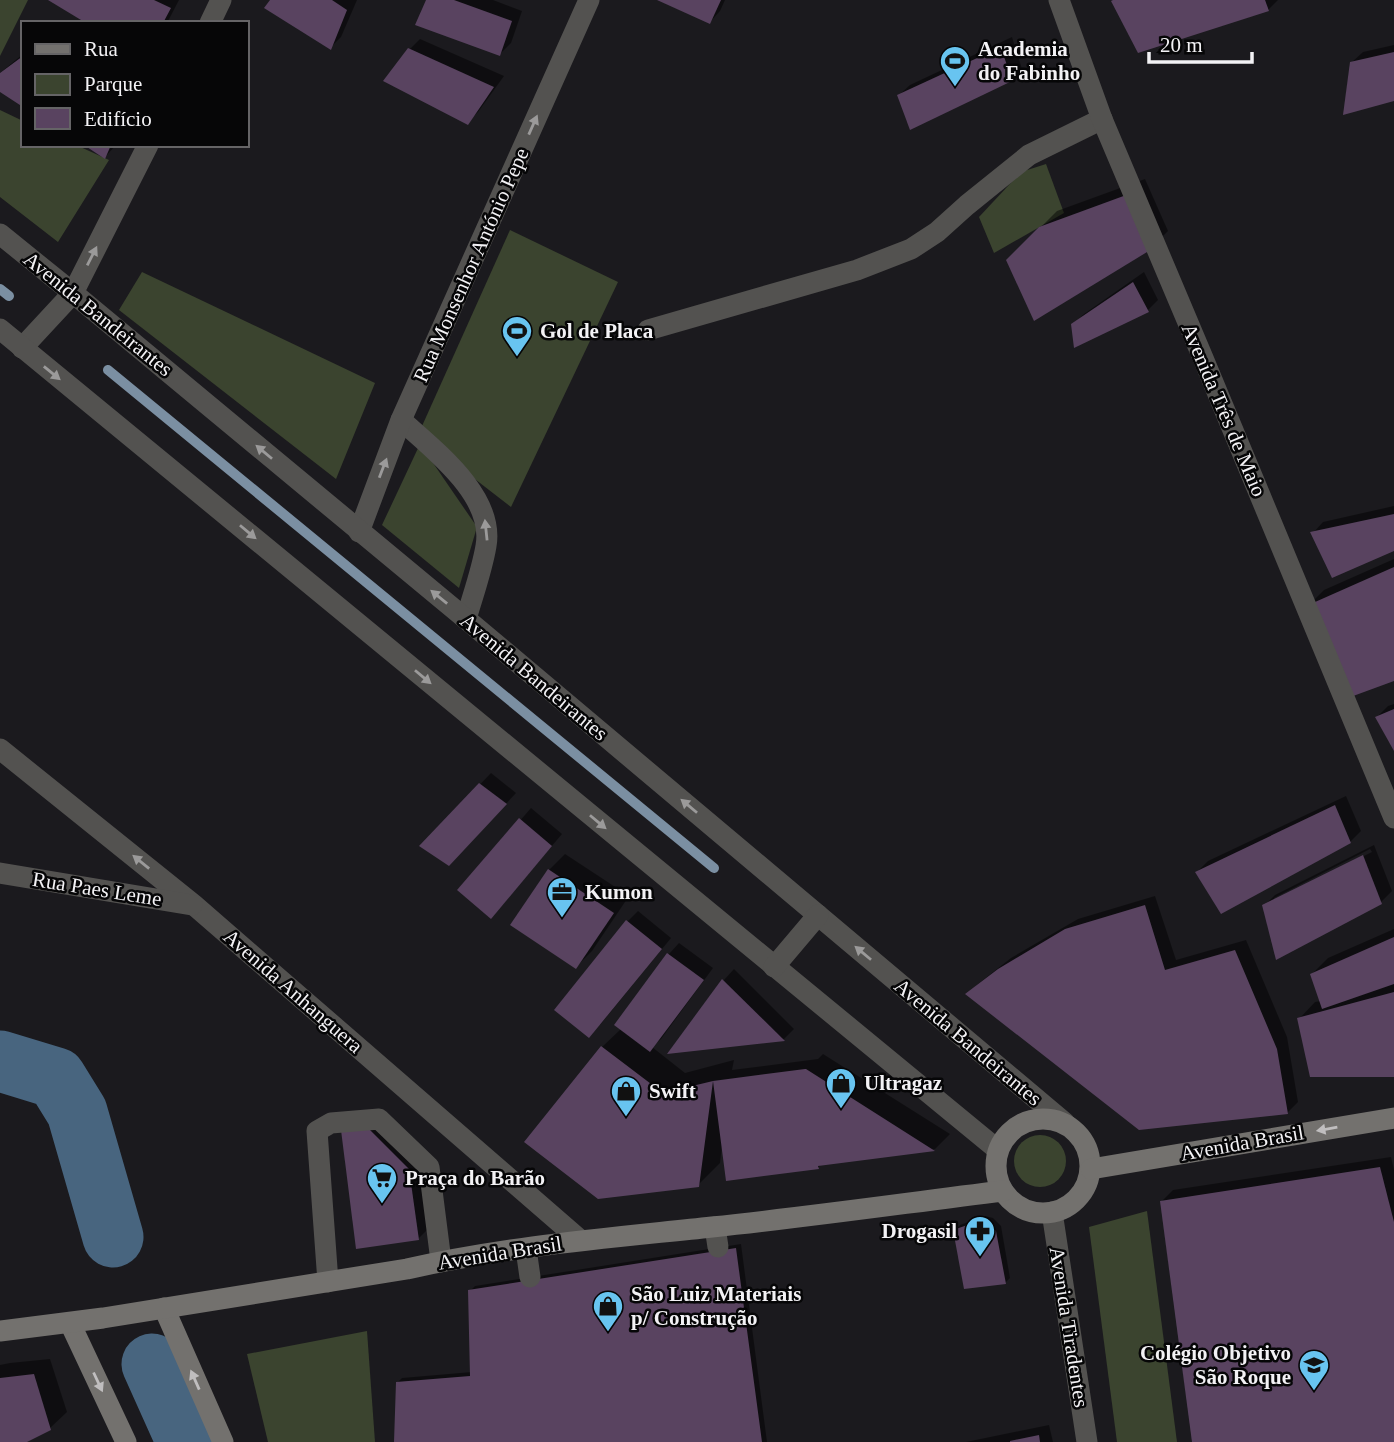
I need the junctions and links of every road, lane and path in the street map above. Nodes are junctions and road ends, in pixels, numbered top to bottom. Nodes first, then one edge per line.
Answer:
1 (221, 0) edge
2 (589, 0) edge
3 (1059, 0) edge
4 (211, 21) edge
5 (1101, 119) junction
6 (147, 147) edge
7 (0, 234) edge
8 (73, 293) junction
9 (0, 329) edge
10 (648, 330) dead end
11 (22, 348) junction
12 (401, 420) junction
13 (359, 532) junction
14 (466, 620) junction
15 (0, 748) edge
16 (1394, 818) edge
17 (0, 873) edge
18 (194, 905) junction
19 (818, 915) junction
20 (774, 967) junction
21 (1394, 1118) edge
22 (1065, 1123) junction
23 (998, 1150) junction
24 (1091, 1169) junction
25 (1003, 1191) junction
26 (1052, 1212) junction
27 (580, 1240) junction
28 (526, 1249) junction
29 (441, 1261) junction
30 (530, 1277) dead end
31 (328, 1282) junction
32 (164, 1308) junction
33 (70, 1323) junction
34 (0, 1331) edge
35 (126, 1442) edge
36 (222, 1442) edge
37 (1087, 1442) edge

1 - 4 street
12 -> 2 street, Rua Monsenhor António Pepe
3 - 5 street, Avenida Três de Maio
5 - 10 street
5 - 16 street, Avenida Três de Maio
8 -> 6 street
7 - 8 street, Avenida Bandeirantes
8 - 11 street
13 -> 8 street, Avenida Bandeirantes
9 - 11 street
11 -> 20 street
13 -> 12 street, Rua Monsenhor António Pepe
14 -> 12 street
14 -> 13 street, Avenida Bandeirantes
19 -> 14 street, Avenida Bandeirantes
18 -> 15 street, Avenida Anhanguera
17 - 18 street, Rua Paes Leme
18 - 27 street, Avenida Anhanguera
19 - 20 street
22 -> 19 street, Avenida Bandeirantes
20 - 23 street
21 -> 24 main road, Avenida Brasil
22 - 23 main road
22 - 24 main road
23 - 25 main road
24 - 26 main road
25 - 26 main road
25 - 27 main road, Avenida Brasil
26 - 37 street, Avenida Tiradentes
27 - 28 main road, Avenida Brasil
28 - 29 main road, Avenida Brasil
28 - 30 street
29 - 31 main road, Avenida Brasil
29 - 31 street
31 - 32 main road, Avenida Brasil
32 - 33 main road, Avenida Brasil
36 -> 32 main road
33 - 34 main road, Avenida Brasil
33 -> 35 main road

